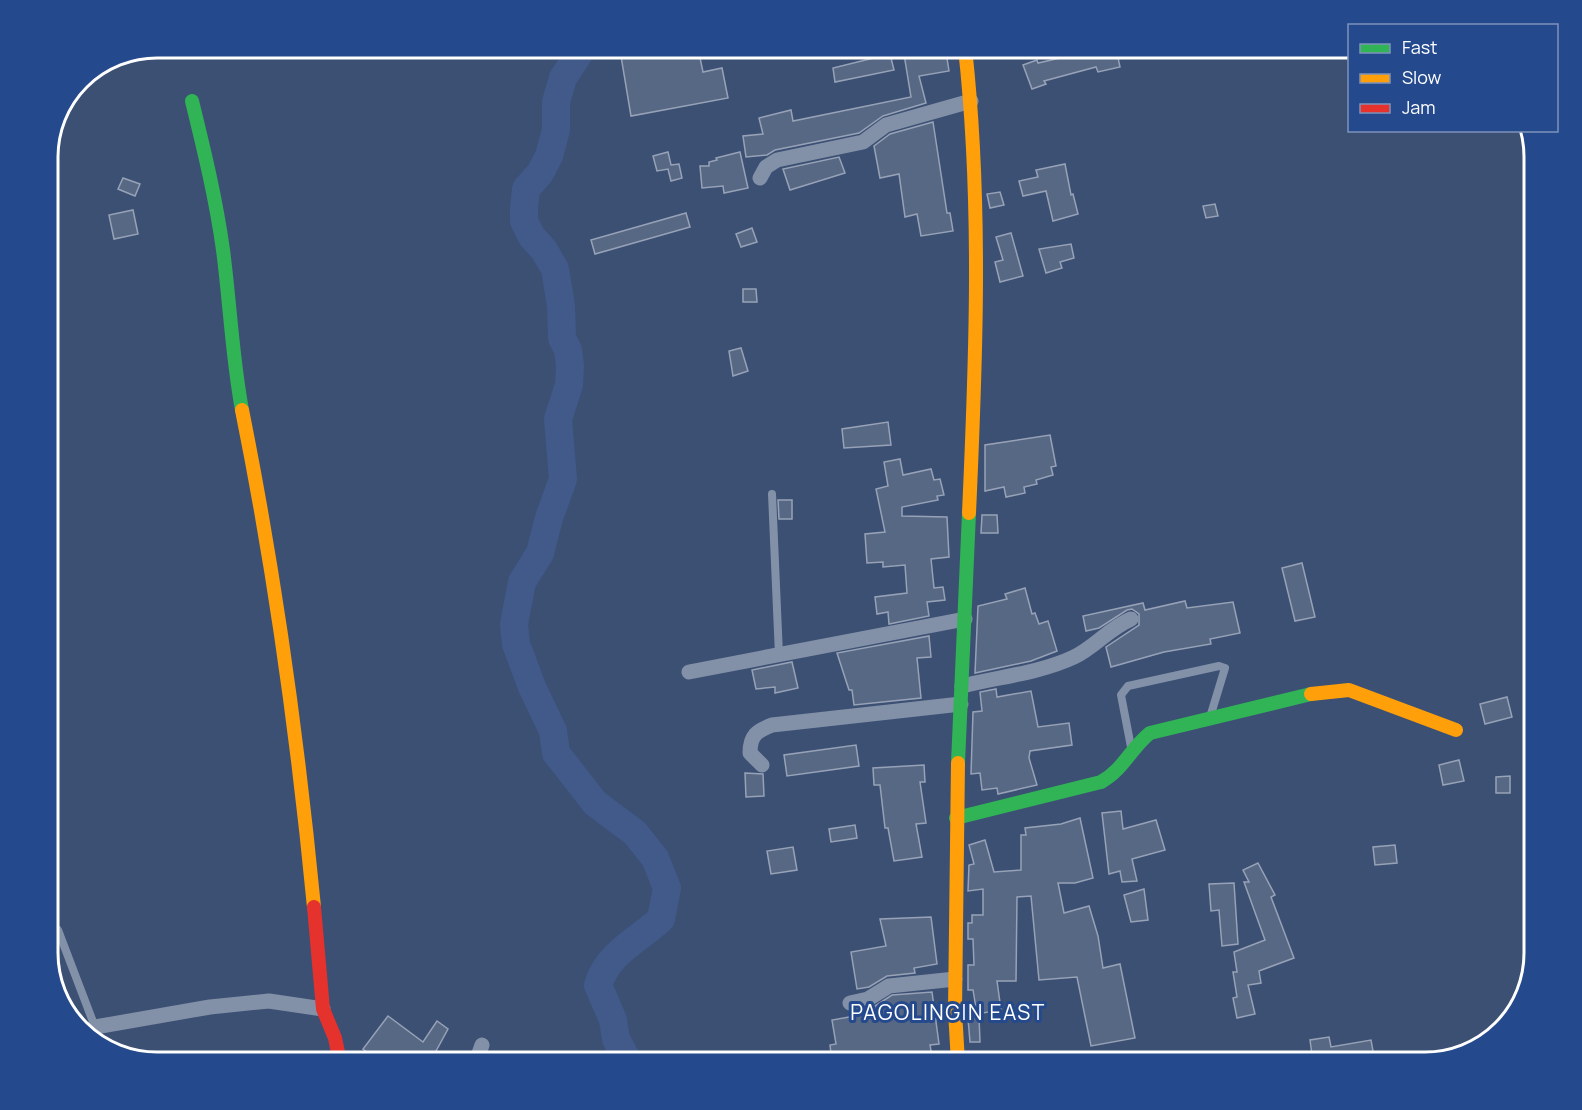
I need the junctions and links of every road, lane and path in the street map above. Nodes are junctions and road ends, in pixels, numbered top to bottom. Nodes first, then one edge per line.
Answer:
1 (966, 58) edge
2 (192, 101) dead end
3 (971, 101) junction
4 (760, 178) dead end
5 (772, 494) dead end
6 (965, 619) junction
7 (1131, 619) dead end
8 (779, 655) junction
9 (689, 672) dead end
10 (962, 686) junction
11 (961, 704) junction
12 (1210, 718) junction
13 (1456, 730) dead end
14 (1132, 752) junction
15 (762, 765) dead end
16 (956, 818) junction
17 (59, 933) edge
18 (955, 979) junction
19 (850, 1003) dead end
20 (323, 1009) junction
21 (89, 1023) edge
22 (95, 1028) edge
23 (482, 1045) dead end
24 (338, 1052) edge
25 (480, 1052) edge
26 (958, 1052) edge

1 - 3 street
2 - 20 street
3 - 4 street
3 - 6 street
5 - 8 lane
6 - 8 street
6 - 10 street
7 - 10 street
8 - 9 street
10 - 11 street
11 - 15 street
11 - 16 street
12 - 13 street
12 - 14 street
12 - 14 lane
14 - 16 street
16 - 18 street
17 - 21 lane
18 - 19 street
18 - 26 street
20 - 22 street
20 - 24 street
23 - 25 street

